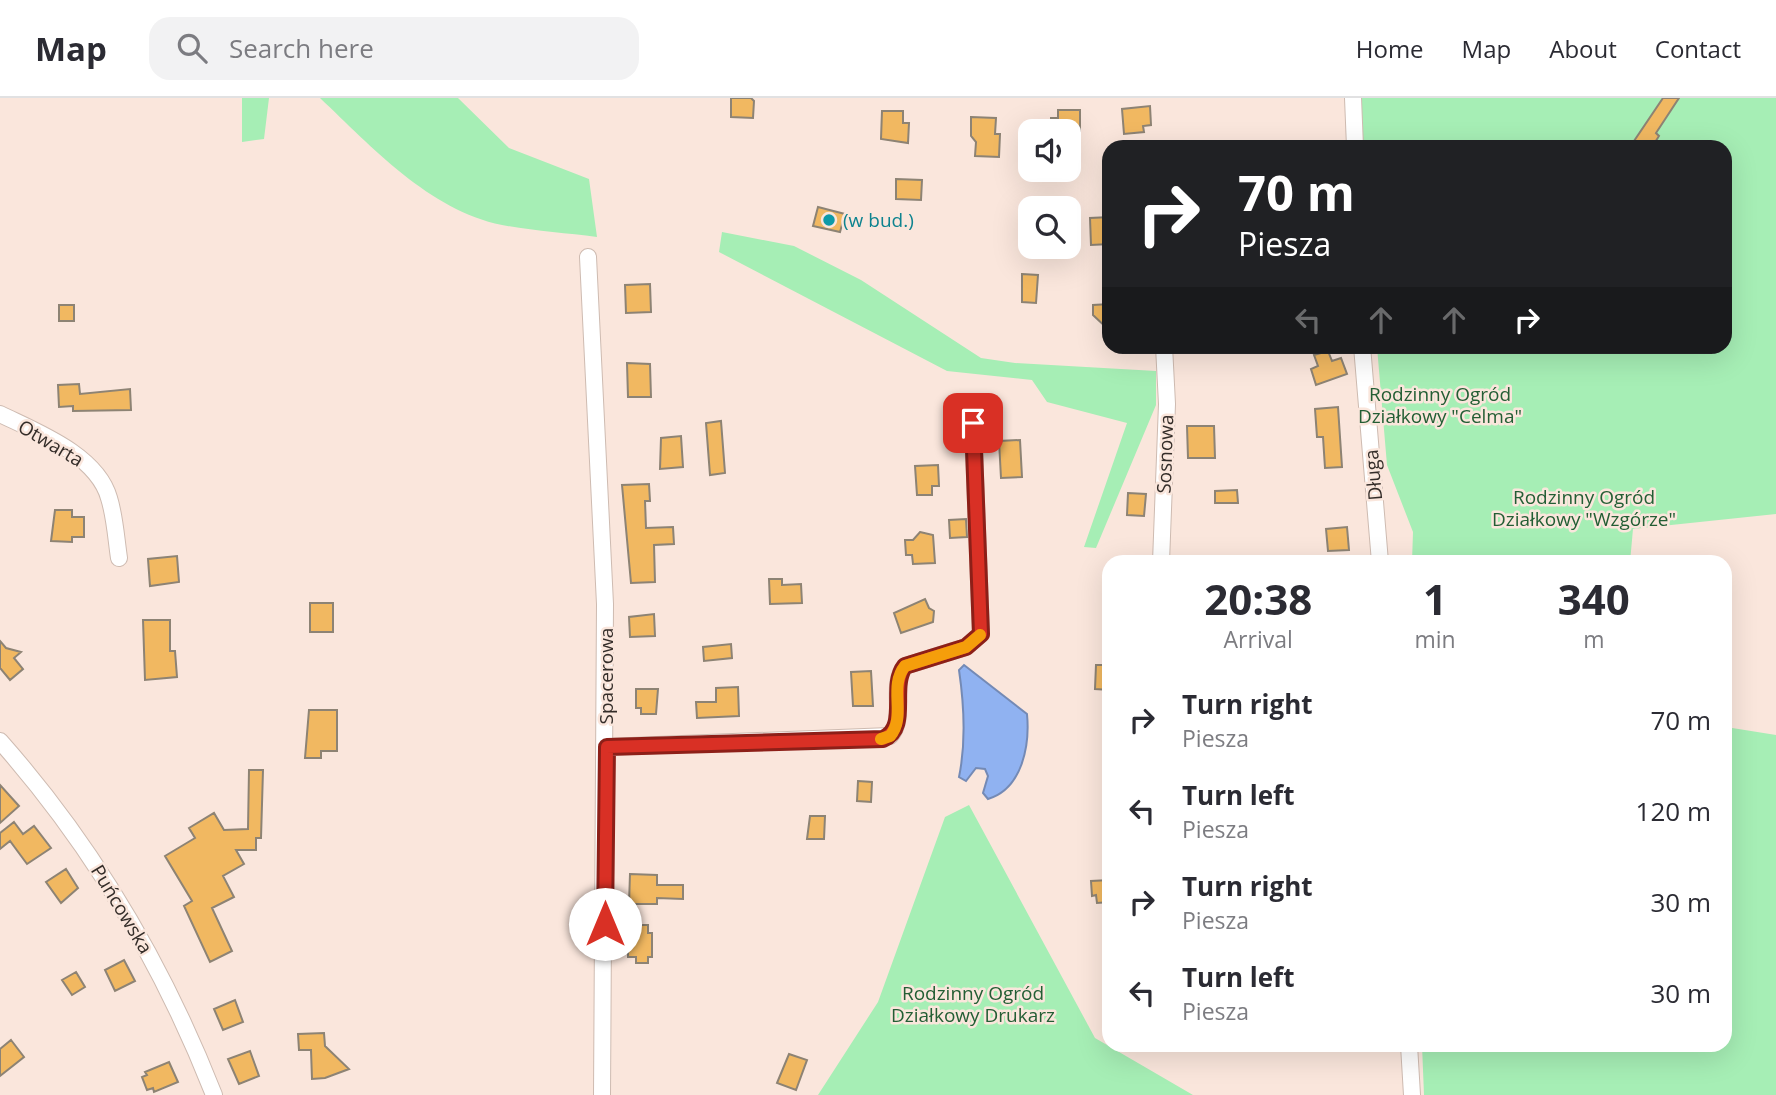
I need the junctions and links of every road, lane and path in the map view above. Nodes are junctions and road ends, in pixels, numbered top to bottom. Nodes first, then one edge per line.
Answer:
1 (1353, 98) edge
2 (1355, 140) edge
3 (588, 257) dead end
4 (1164, 354) edge
5 (1363, 354) edge
6 (0, 414) edge
7 (973, 423) dead end
8 (1161, 555) edge
9 (1379, 555) edge
10 (119, 558) dead end
11 (0, 741) edge
12 (607, 747) junction
13 (1409, 1052) edge
14 (214, 1095) edge
15 (602, 1095) edge
16 (1412, 1095) edge

1 - 2 street
3 - 12 street, Spacerowa
4 - 8 street, Sosnowa
5 - 9 street, Długa
6 - 10 street, Otwarta
7 - 12 street
11 - 14 street, Puńcowska
12 - 15 street, Spacerowa
13 - 16 street

